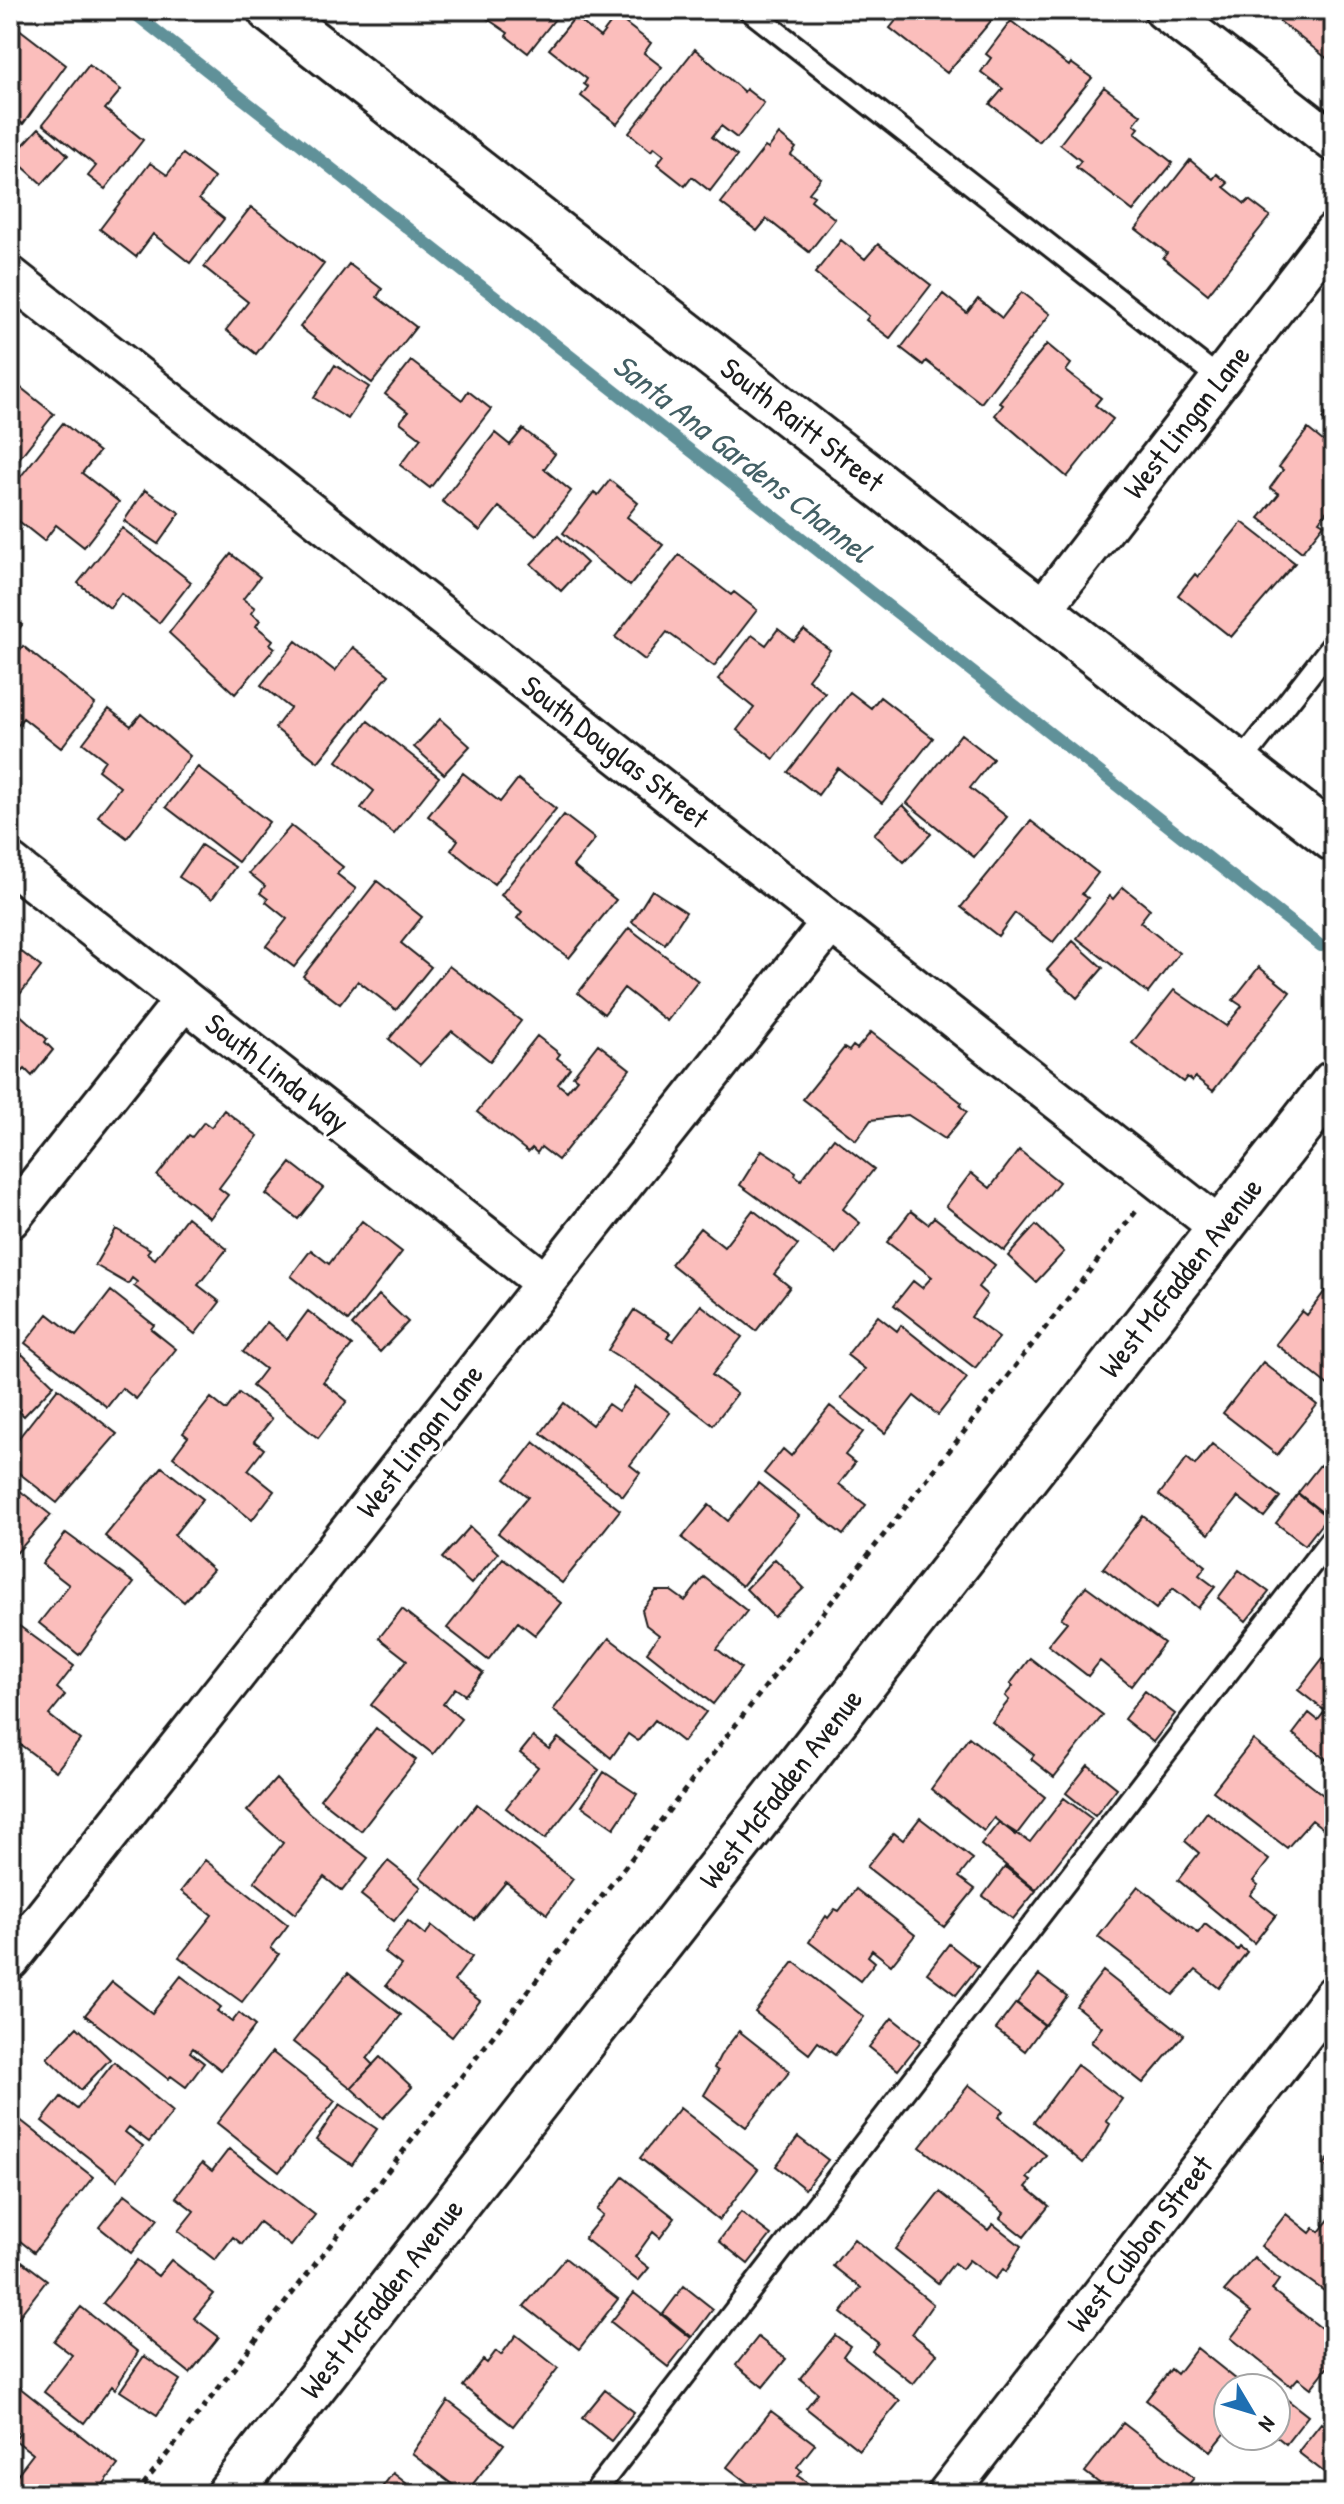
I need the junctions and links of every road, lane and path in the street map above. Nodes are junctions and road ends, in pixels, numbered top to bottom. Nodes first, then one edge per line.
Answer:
1 (270, 10) edge
2 (749, 10) edge
3 (1164, 10) edge
4 (1334, 142) edge
5 (1334, 232) edge
6 (10, 276) edge
7 (1220, 379) junction
8 (1040, 612) junction
9 (1334, 643) edge
10 (1238, 766) junction
11 (1334, 839) edge
12 (10, 863) edge
13 (831, 922) junction
14 (184, 1000) junction
15 (1334, 1083) edge
16 (1159, 1180) junction
17 (10, 1219) edge
18 (1220, 1228) junction
19 (545, 1283) junction
20 (1334, 1535) edge
21 (10, 1960) edge
22 (1334, 1995) edge
23 (136, 2494) edge
24 (229, 2494) edge
25 (593, 2494) edge
26 (947, 2494) edge

1 - 8 street, South Raitt Street
2 - 7 lane
3 - 4 street
5 - 7 street, West Lingan Lane
6 - 13 street, South Douglas Street
7 - 8 street, West Lingan Lane
8 - 10 street, South Raitt Street
9 - 10 lane
10 - 11 street, South Raitt Street
12 - 14 street, South Linda Way
13 - 16 street, South Douglas Street
13 - 19 street, West Lingan Lane
14 - 17 street
14 - 19 street, South Linda Way
15 - 18 street, West McFadden Avenue
16 - 18 street, South Douglas Street
16 - 23 path
18 - 24 street, West McFadden Avenue
19 - 21 street, West Lingan Lane
20 - 25 lane
22 - 26 street, West Cubbon Street

